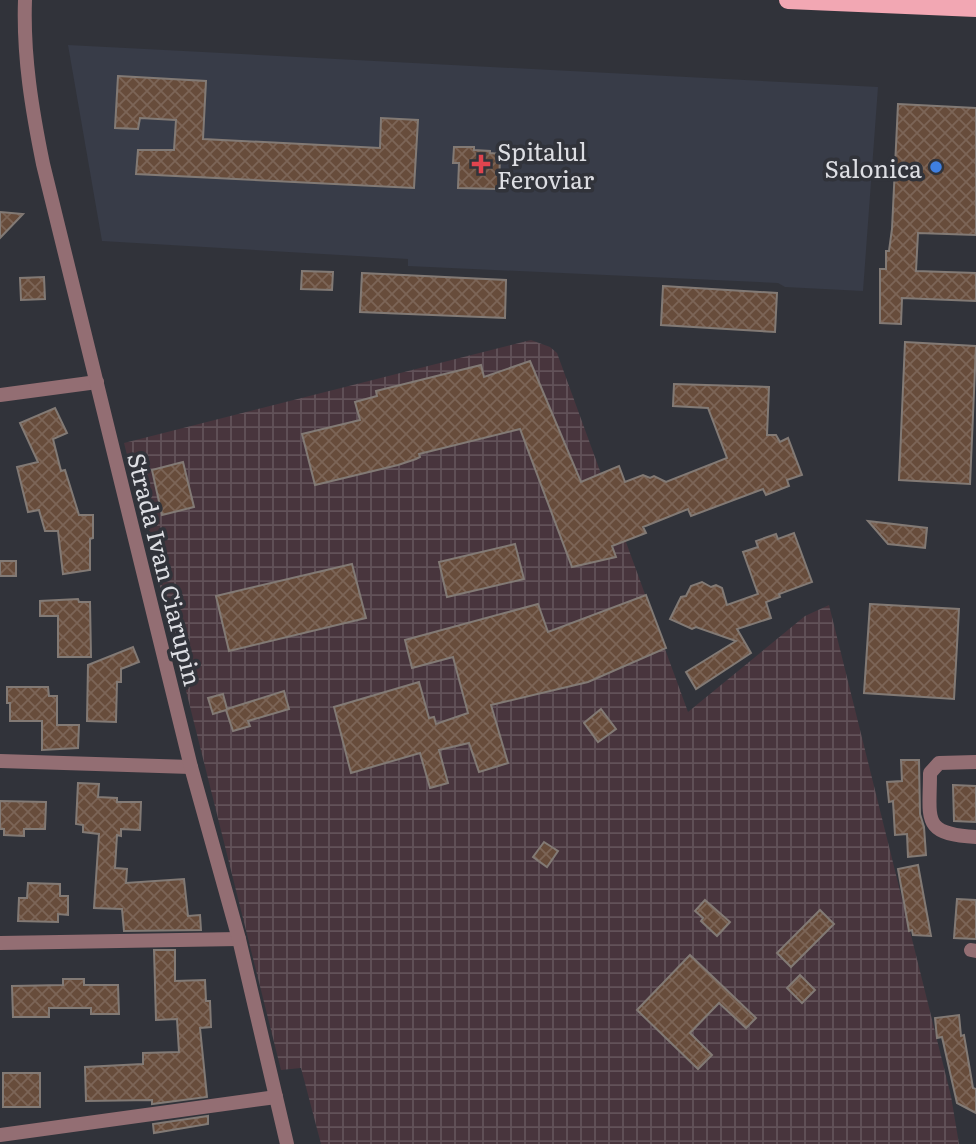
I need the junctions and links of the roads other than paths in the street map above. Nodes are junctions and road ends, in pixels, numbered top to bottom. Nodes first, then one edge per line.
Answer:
1 (25, 0) edge
2 (788, 0) edge
3 (976, 8) edge
4 (97, 382) junction
5 (0, 395) edge
6 (0, 761) edge
7 (976, 762) edge
8 (191, 767) junction
9 (976, 837) edge
10 (239, 939) junction
11 (0, 943) edge
12 (276, 1097) junction
13 (0, 1135) edge
14 (287, 1144) edge

1 - 4 street, Strada Ivan Ciarupin
2 - 3 main road
4 - 5 street
4 - 8 street, Strada Ivan Ciarupin
6 - 8 street
7 - 9 street
8 - 10 street, Strada Ivan Ciarupin
10 - 11 street
10 - 12 street, Strada Ivan Ciarupin
12 - 13 street
12 - 14 street, Strada Ivan Ciarupin

